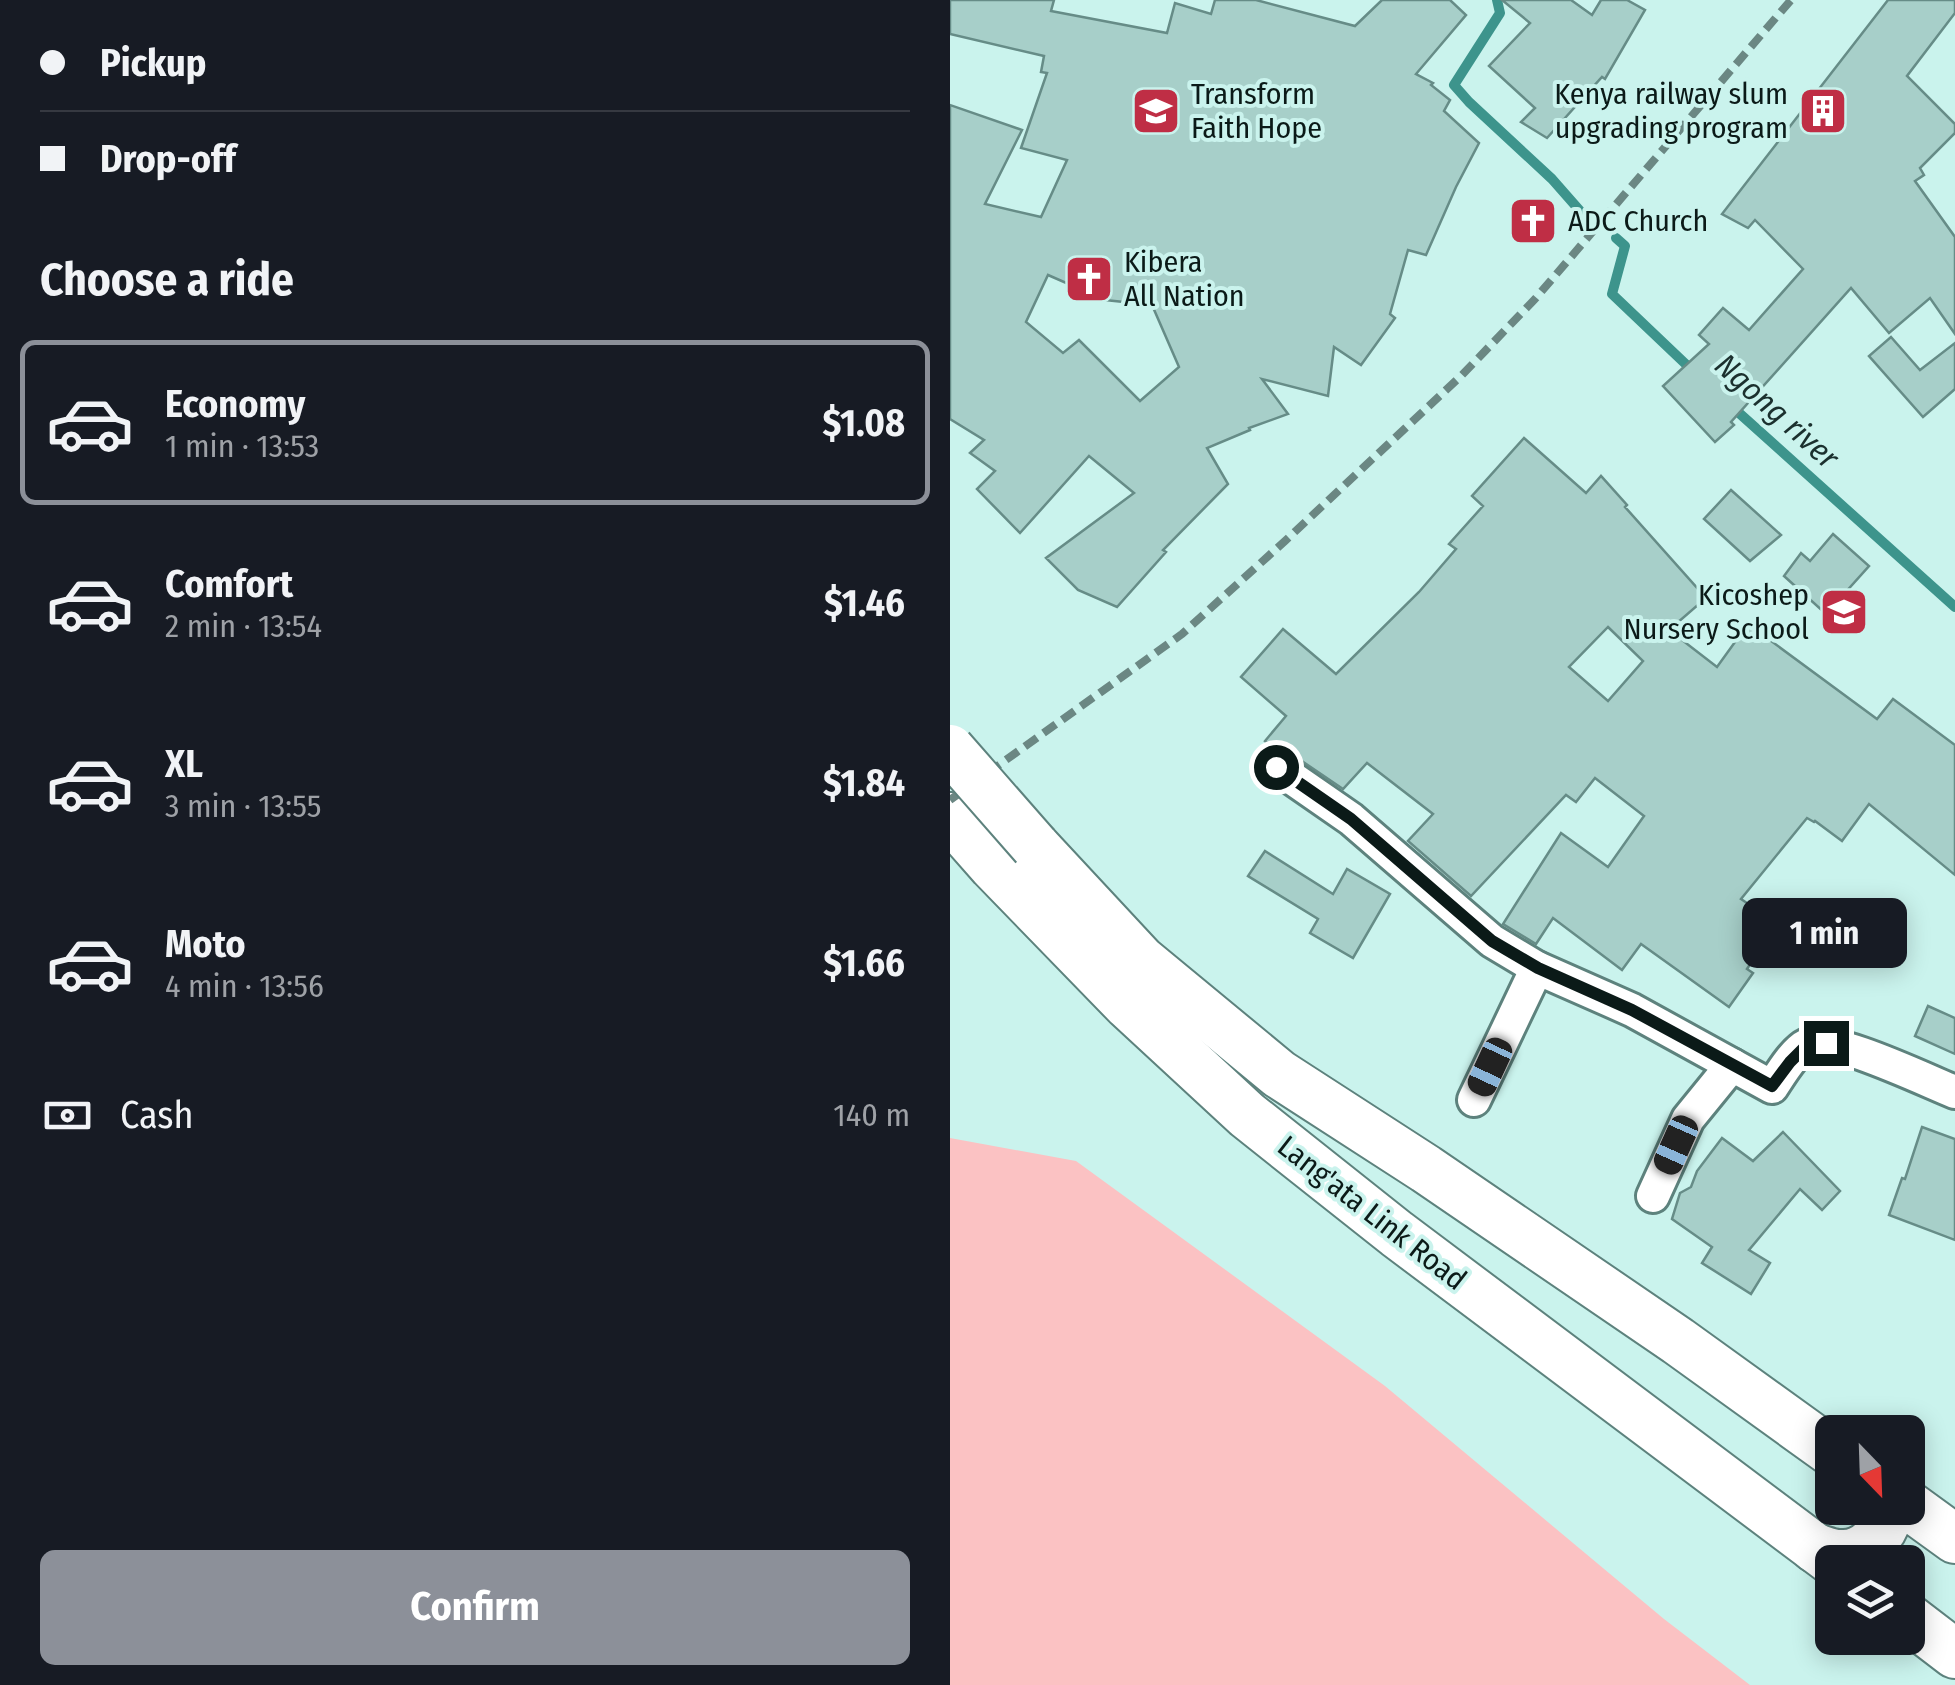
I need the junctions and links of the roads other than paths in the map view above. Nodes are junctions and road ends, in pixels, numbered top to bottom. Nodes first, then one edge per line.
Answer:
1 (950, 749) edge
2 (1276, 767) dead end
3 (951, 818) edge
4 (1538, 968) junction
5 (1732, 1065) junction
6 (1955, 1092) edge
7 (1474, 1100) dead end
8 (1653, 1196) dead end
9 (1815, 1440) edge
10 (1925, 1517) edge
11 (1886, 1525) edge
12 (1955, 1539) edge
13 (1869, 1545) edge
14 (1815, 1548) edge
15 (1925, 1631) edge
16 (1955, 1654) edge

1 - 9 main road, Lang'ata Link Road, bridge
2 - 4 street
3 - 14 main road, Lang'ata Link Road
4 - 5 street
4 - 7 street
5 - 6 street
5 - 8 street
10 - 12 main road
11 - 13 main road
15 - 16 main road

